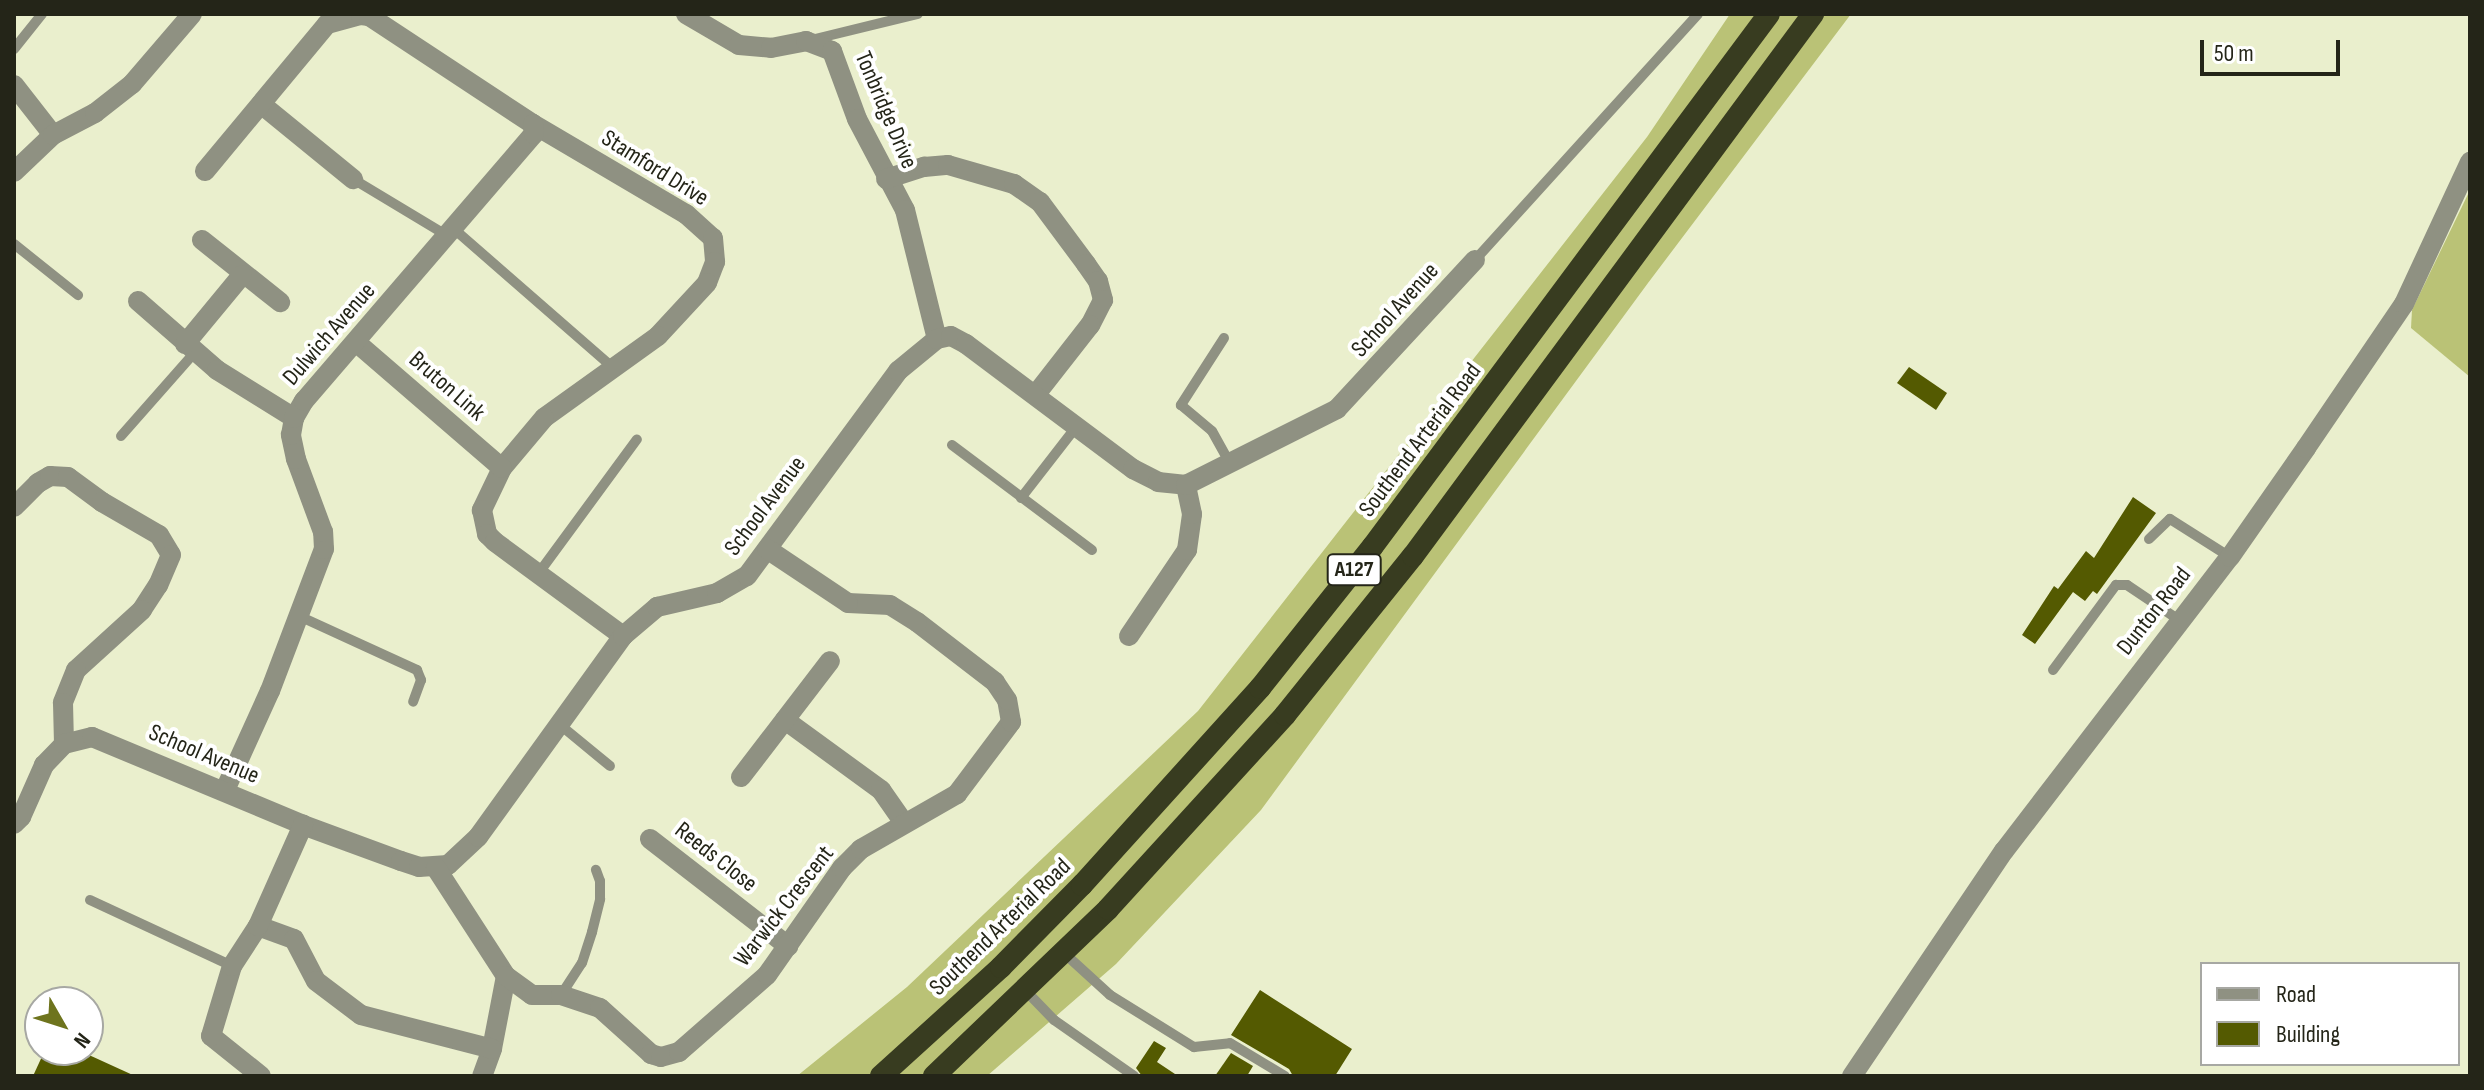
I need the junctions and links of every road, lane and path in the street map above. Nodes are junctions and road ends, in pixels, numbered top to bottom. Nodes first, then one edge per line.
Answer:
1 (42, 14) edge
2 (192, 14) edge
3 (361, 14) edge
4 (686, 14) edge
5 (918, 14) edge
6 (1698, 14) edge
7 (1769, 14) edge
8 (1813, 14) edge
9 (806, 41) junction
10 (14, 49) edge
11 (14, 85) edge
12 (261, 104) junction
13 (533, 124) junction
14 (53, 135) junction
15 (2470, 162) edge
16 (205, 171) dead end
17 (14, 172) edge
18 (353, 179) joint
19 (886, 179) junction
20 (451, 232) junction
21 (202, 240) dead end
22 (14, 244) edge
23 (1475, 260) joint
24 (242, 275) junction
25 (78, 295) dead end
26 (138, 301) dead end
27 (280, 302) dead end
28 (1224, 338) dead end
29 (937, 339) junction
30 (357, 343) junction
31 (190, 348) junction
32 (612, 367) junction
33 (1036, 394) junction
34 (294, 418) junction
35 (1078, 425) junction
36 (121, 436) dead end
37 (637, 439) dead end
38 (952, 445) dead end
39 (1230, 463) junction
40 (502, 468) junction
41 (1186, 485) junction
42 (1021, 498) junction
43 (14, 507) edge
44 (2149, 539) dead end
45 (767, 549) junction
46 (1092, 550) dead end
47 (2230, 557) junction
48 (538, 574) junction
49 (299, 616) junction
50 (2179, 620) junction
51 (623, 636) junction
52 (1129, 636) dead end
53 (830, 661) dead end
54 (2053, 670) dead end
55 (413, 702) dead end
56 (785, 720) junction
57 (559, 724) junction
58 (64, 744) junction
59 (610, 766) dead end
60 (741, 777) dead end
61 (225, 790) junction
62 (904, 823) junction
63 (14, 824) edge
64 (303, 825) junction
65 (650, 839) dead end
66 (436, 868) junction
67 (596, 870) dead end
68 (90, 900) dead end
69 (258, 926) junction
70 (788, 946) junction
71 (1064, 953) junction
72 (232, 966) junction
73 (506, 976) junction
74 (1026, 991) junction
75 (561, 995) junction
76 (492, 1049) junction
77 (261, 1076) edge
78 (482, 1076) edge
79 (881, 1076) edge
80 (934, 1076) edge
81 (1134, 1076) edge
82 (1285, 1076) edge
83 (1852, 1076) edge

1 - 10 lane
2 - 14 street
3 - 12 street, Stamford Drive
3 - 13 street, Stamford Drive
4 - 9 street
5 - 9 lane
6 - 23 lane
7 - 79 highway, Southend Arterial Road / A127
8 - 71 highway, A127
9 - 19 street, Tonbridge Drive
11 - 14 street
12 - 16 street, Stamford Drive
12 - 18 street
13 - 20 street, Dulwich Avenue
13 - 32 street, Stamford Drive
14 - 17 street
15 - 47 street, Dunton Road
18 - 20 lane
19 - 29 street, Tonbridge Drive
19 - 33 street
20 - 30 street, Dulwich Avenue
20 - 32 lane
21 - 24 street
22 - 25 lane
23 - 39 street, School Avenue
24 - 27 street
24 - 31 street
26 - 31 street
28 - 39 lane
29 - 33 street
29 - 45 street, School Avenue
30 - 34 street, Dulwich Avenue
30 - 40 street, Bruton Link
31 - 34 street
31 - 36 lane
32 - 40 street, Stamford Drive
33 - 35 street
34 - 49 street, Dulwich Avenue
35 - 41 street
35 - 42 lane
37 - 48 lane
38 - 42 lane
39 - 41 street, School Avenue
40 - 48 street, Stamford Drive
41 - 52 street
42 - 46 lane
43 - 58 street
44 - 47 lane
45 - 51 street, School Avenue
45 - 62 street, Warwick Crescent
47 - 50 street, Dunton Road
48 - 51 street, Stamford Drive
49 - 55 lane
49 - 61 street, Dulwich Avenue
50 - 54 lane
50 - 83 street, Dunton Road
51 - 57 street, School Avenue
53 - 56 street
56 - 60 street
56 - 62 street
57 - 59 lane
57 - 66 street, School Avenue
58 - 61 street, School Avenue
58 - 63 street
61 - 64 street, School Avenue
62 - 70 street, Warwick Crescent
64 - 66 street, School Avenue
64 - 69 street
65 - 70 street, Reeds Close
66 - 73 street
67 - 75 lane
68 - 72 lane
69 - 72 street
69 - 76 street
70 - 75 street, Warwick Crescent
71 - 74 highway, A127
71 - 82 lane
72 - 77 street
73 - 75 street, Warwick Crescent
73 - 76 street
74 - 80 highway, A127
74 - 81 lane
76 - 78 street

